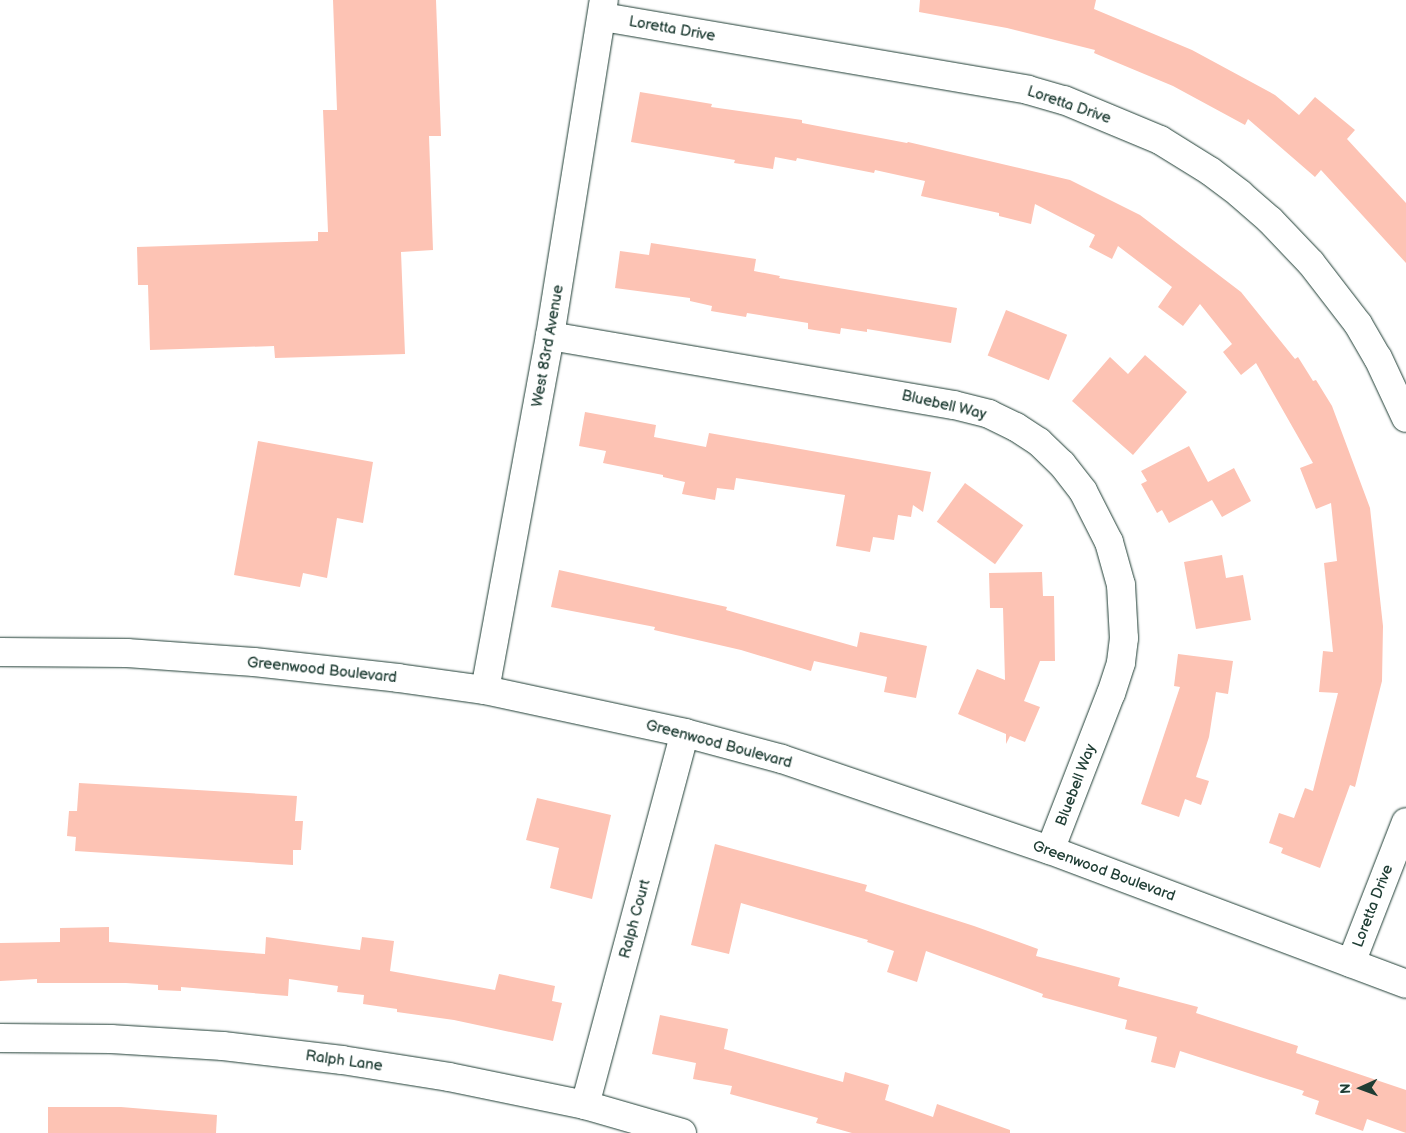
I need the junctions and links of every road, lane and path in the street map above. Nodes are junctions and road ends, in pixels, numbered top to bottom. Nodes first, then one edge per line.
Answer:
1 (603, 8) edge
2 (550, 336) junction
3 (1406, 418) edge
4 (0, 652) edge
5 (485, 690) junction
6 (685, 732) junction
7 (1406, 822) edge
8 (1050, 850) junction
9 (1351, 963) junction
10 (1406, 984) edge
11 (0, 1038) edge
12 (585, 1105) junction
13 (682, 1133) edge

1 - 2 street, West 83rd Avenue
1 - 3 street, Loretta Drive
2 - 5 street, West 83rd Avenue
2 - 8 street, Bluebell Way
4 - 5 street, Greenwood Boulevard
5 - 6 street, Greenwood Boulevard
6 - 8 street, Greenwood Boulevard
6 - 12 street, Ralph Court
7 - 9 street, Loretta Drive
8 - 9 street, Greenwood Boulevard
9 - 10 street, Greenwood Boulevard
11 - 12 street, Ralph Lane
12 - 13 street, Ralph Lane

